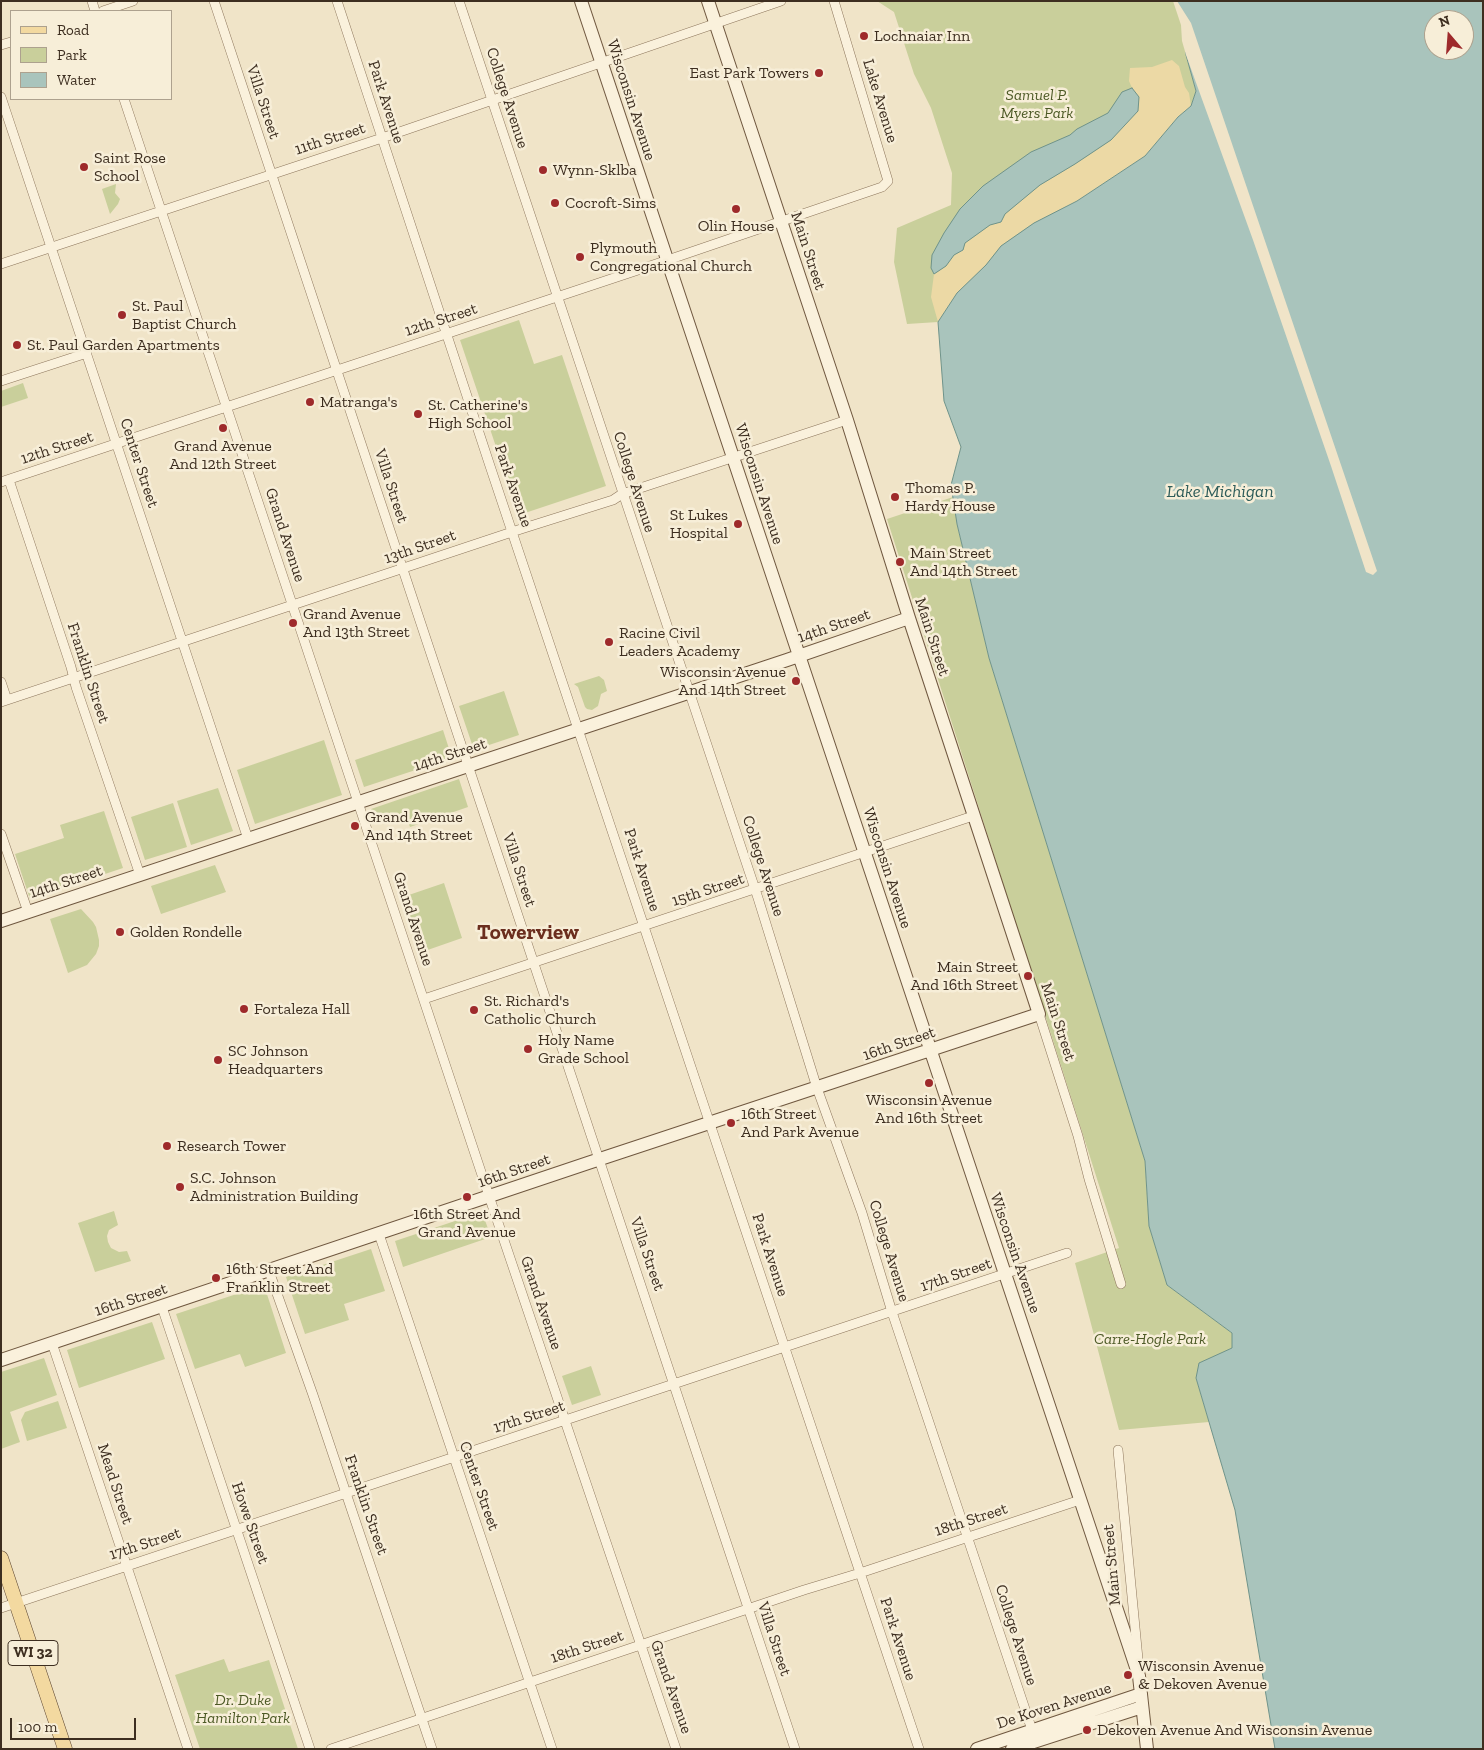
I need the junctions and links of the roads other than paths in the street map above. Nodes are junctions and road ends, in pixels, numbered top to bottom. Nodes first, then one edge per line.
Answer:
1 (133, 1) edge
2 (214, 1) edge
3 (337, 1) edge
4 (459, 1) edge
5 (581, 1) edge
6 (708, 1) edge
7 (781, 1) edge
8 (834, 1) edge
9 (106, 10) edge
10 (716, 24) junction
11 (602, 62) junction
12 (1, 97) edge
13 (124, 100) edge
14 (492, 100) junction
15 (382, 138) junction
16 (272, 174) junction
17 (888, 181) joint
18 (162, 211) junction
19 (781, 221) junction
20 (51, 247) junction
21 (668, 260) junction
22 (1, 264) edge
23 (558, 297) junction
24 (447, 334) junction
25 (87, 353) junction
26 (337, 370) junction
27 (1, 381) edge
28 (227, 407) junction
29 (847, 420) junction
30 (117, 444) junction
31 (733, 458) junction
32 (5, 481) edge
33 (622, 494) junction
34 (513, 531) junction
35 (403, 568) junction
36 (293, 605) junction
37 (909, 618) junction
38 (183, 642) junction
39 (799, 656) junction
40 (74, 678) junction
41 (1, 682) edge
42 (689, 692) junction
43 (4, 701) edge
44 (579, 729) junction
45 (469, 766) junction
46 (359, 802) junction
47 (973, 816) junction
48 (1, 834) edge
49 (248, 839) junction
50 (865, 853) junction
51 (140, 875) junction
52 (755, 890) junction
53 (28, 912) junction
54 (1, 921) edge
55 (645, 926) junction
56 (535, 963) junction
57 (424, 999) junction
58 (1039, 1014) junction
59 (931, 1051) junction
60 (817, 1088) junction
61 (710, 1124) junction
62 (599, 1160) junction
63 (489, 1197) junction
64 (379, 1234) junction
65 (1067, 1254) dead end
66 (270, 1271) junction
67 (1005, 1274) junction
68 (1121, 1284) dead end
69 (162, 1307) junction
70 (892, 1312) junction
71 (52, 1343) junction
72 (785, 1348) junction
73 (1, 1360) edge
74 (673, 1384) junction
75 (565, 1421) junction
76 (1118, 1450) dead end
77 (454, 1457) junction
78 (346, 1493) junction
79 (1080, 1500) junction
80 (236, 1530) junction
81 (968, 1538) junction
82 (1, 1558) edge
83 (127, 1566) junction
84 (860, 1573) junction
85 (1131, 1590) junction
86 (1114, 1601) junction
87 (16, 1603) junction
88 (1, 1608) edge
89 (749, 1609) junction
90 (640, 1646) junction
91 (1139, 1676) junction
92 (528, 1682) junction
93 (1142, 1700) junction
94 (422, 1718) junction
95 (1034, 1736) junction
96 (65, 1749) edge
97 (188, 1749) edge
98 (310, 1749) edge
99 (331, 1749) edge
100 (432, 1749) edge
101 (552, 1749) edge
102 (676, 1749) edge
103 (795, 1749) edge
104 (919, 1749) edge
105 (977, 1749) edge
106 (1012, 1749) edge
107 (1146, 1749) edge

1 - 9 street
2 - 16 street, Villa Street
3 - 15 street, Park Avenue
4 - 14 street, College Avenue
5 - 11 street, Wisconsin Avenue
6 - 10 street, Main Street
7 - 10 street, 11th Street
8 - 17 street, Lake Avenue
10 - 11 street, 11th Street
10 - 19 street, Main Street
11 - 14 street, 11th Street
11 - 21 street, Wisconsin Avenue
12 - 20 street, Center Street
13 - 18 street, Grand Avenue
14 - 15 street, 11th Street
14 - 23 street, College Avenue
15 - 16 street, 11th Street
15 - 24 street, Park Avenue
16 - 18 street, 11th Street
16 - 26 street, Villa Street
17 - 19 street, 12th Street
18 - 20 street, 11th Street
18 - 28 street, Grand Avenue
19 - 21 street, 12th Street
19 - 29 street, Main Street
20 - 22 street, 11th Street
20 - 25 street, Center Street
21 - 23 street, 12th Street
21 - 31 street, Wisconsin Avenue
23 - 24 street, 12th Street
23 - 33 street, College Avenue
24 - 26 street, 12th Street
24 - 34 street, Park Avenue
25 - 27 street
25 - 30 street, Center Street
26 - 28 street, 12th Street
26 - 35 street, Villa Street
28 - 30 street, 12th Street
28 - 36 street, Grand Avenue
29 - 31 street, 13th Street
29 - 37 street, Main Street
30 - 32 street, 12th Street
30 - 38 street, Center Street
31 - 33 street, 13th Street
31 - 39 street, Wisconsin Avenue
32 - 40 street, Franklin Street
33 - 34 street, 13th Street
33 - 42 street, College Avenue
34 - 35 street, 13th Street
34 - 44 street, Park Avenue
35 - 36 street, 13th Street
35 - 45 street, Villa Street
36 - 38 street, 13th Street
36 - 46 street, Grand Avenue
37 - 39 street, 14th Street
37 - 47 street, Main Street
38 - 40 street, 13th Street
38 - 49 street, Center Street
39 - 42 street, 14th Street
39 - 50 street, Wisconsin Avenue
40 - 43 street, 13th Street
40 - 51 street, Franklin Street
41 - 43 street
42 - 44 street, 14th Street
42 - 52 street, College Avenue
44 - 45 street, 14th Street
44 - 55 street, Park Avenue
45 - 46 street, 14th Street
45 - 56 street, Villa Street
46 - 49 street, 14th Street
46 - 57 street, Grand Avenue
47 - 50 street, 15th Street
47 - 58 street, Main Street
48 - 53 street
49 - 51 street, 14th Street
50 - 52 street, 15th Street
50 - 59 street, Wisconsin Avenue
51 - 53 street, 14th Street
52 - 55 street, 15th Street
52 - 60 street, College Avenue
53 - 54 street, 14th Street
55 - 56 street, 15th Street
55 - 61 street, Park Avenue
56 - 57 street, 15th Street
56 - 62 street, Villa Street
57 - 63 street, Grand Avenue
58 - 59 street, 16th Street
58 - 68 street, Main Street
59 - 60 street, 16th Street
59 - 67 street, Wisconsin Avenue
60 - 61 street, 16th Street
60 - 70 street, College Avenue
61 - 62 street, 16th Street
61 - 72 street, Park Avenue
62 - 63 street, 16th Street
62 - 74 street, Villa Street
63 - 64 street, 16th Street
63 - 75 street, Grand Avenue
64 - 66 street, 16th Street
64 - 77 street, Center Street
65 - 67 street, 17th Street
66 - 69 street, 16th Street
66 - 78 street, Franklin Street
67 - 70 street, 17th Street
67 - 79 street, Wisconsin Avenue
69 - 71 street, 16th Street
69 - 80 street, Howe Street
70 - 72 street, 17th Street
70 - 81 street, College Avenue
71 - 73 street, 16th Street
71 - 83 street, Mead Street
72 - 74 street, 17th Street
72 - 84 street, Park Avenue
74 - 75 street, 17th Street
74 - 89 street, Villa Street
75 - 77 street, 17th Street
75 - 90 street, Grand Avenue
76 - 85 street, Main Street
77 - 78 street, 17th Street
77 - 92 street, Center Street
78 - 80 street, 17th Street
78 - 94 street, Franklin Street
79 - 81 street, 18th Street
79 - 86 street, Wisconsin Avenue
80 - 83 street, 17th Street
80 - 98 street, Howe Street
81 - 84 street, 18th Street
81 - 95 street, College Avenue
82 - 87 main road, WI 32
83 - 87 street, 17th Street
83 - 97 street, Mead Street
84 - 89 street, 18th Street
84 - 104 street, Park Avenue
85 - 86 street
85 - 91 street, Main Street
86 - 91 street, Wisconsin Avenue
87 - 88 street, 17th Street
87 - 96 main road, WI 32
89 - 90 street, 18th Street
89 - 103 street, Villa Street
90 - 92 street, 18th Street
90 - 102 street, Grand Avenue
91 - 93 street, Wisconsin Avenue
92 - 94 street, 18th Street
92 - 101 street, Center Street
93 - 95 street, De Koven Avenue
93 - 107 street, Wisconsin Avenue
94 - 99 street, 18th Street
94 - 100 street, Franklin Street
95 - 105 street, De Koven Avenue
95 - 106 street, De Koven Avenue

